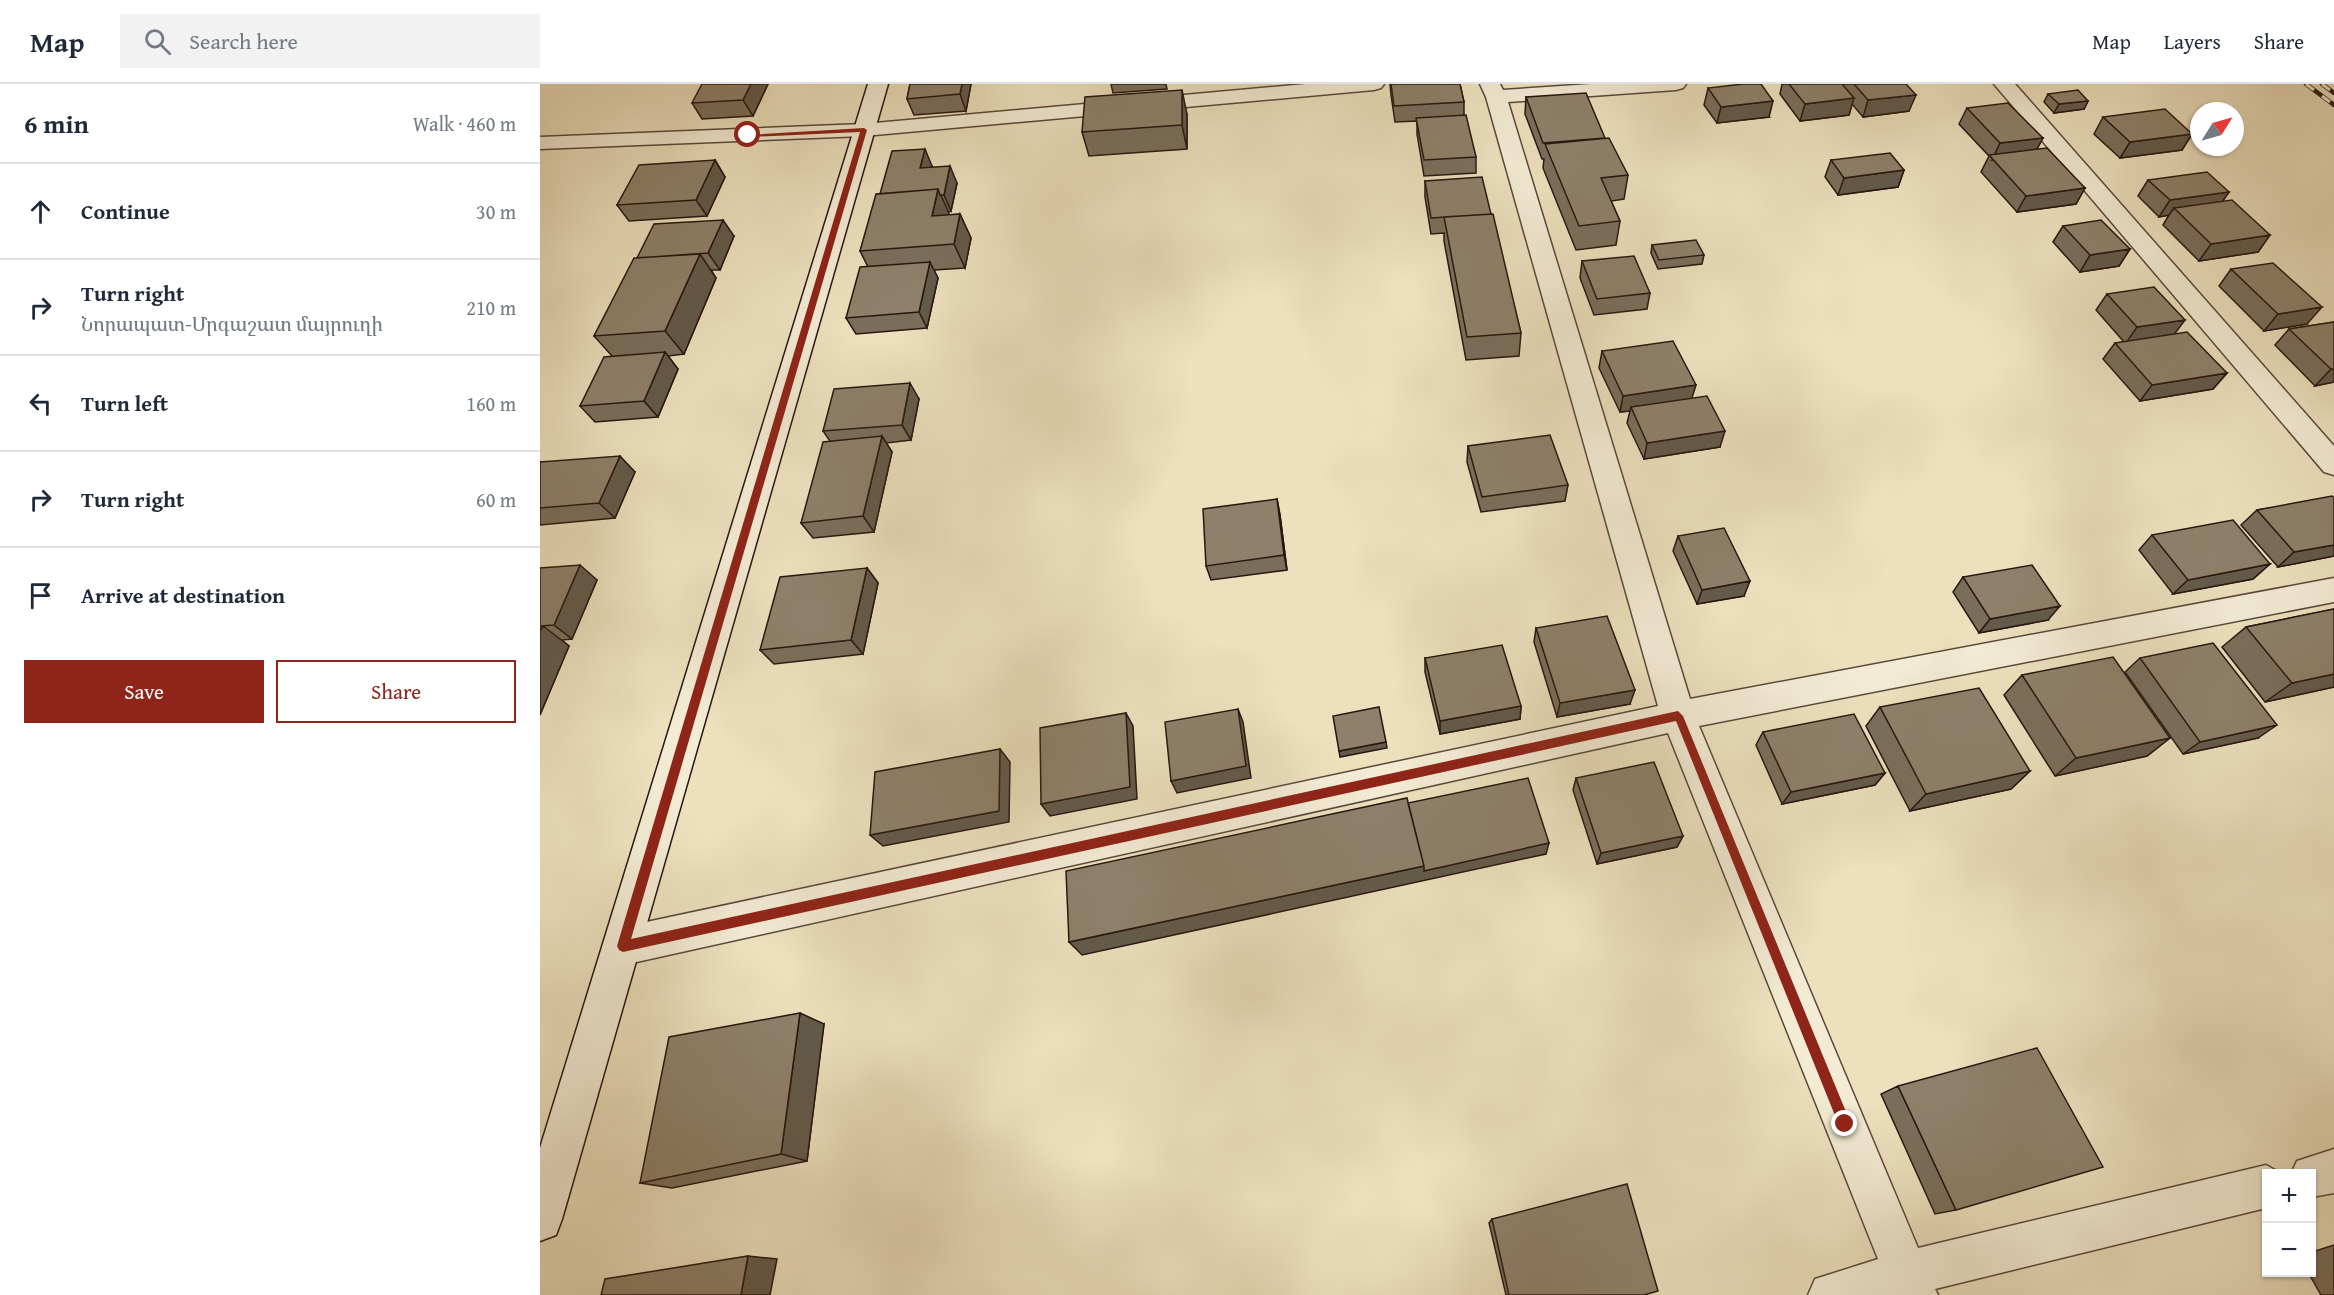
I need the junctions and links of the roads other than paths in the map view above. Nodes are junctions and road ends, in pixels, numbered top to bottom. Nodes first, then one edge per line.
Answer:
1 (878, 84) edge
2 (1374, 84) edge
3 (1676, 84) edge
4 (2004, 84) edge
5 (1493, 91) edge
6 (864, 130) junction
7 (540, 143) edge
8 (2334, 465) edge
9 (2334, 590) edge
10 (1678, 716) junction
11 (623, 946) junction
12 (2334, 1171) edge
13 (2316, 1175) edge
14 (2262, 1188) edge
15 (540, 1220) edge
16 (1910, 1285) edge
17 (1831, 1295) edge

1 - 6 street
2 - 6 street
3 - 5 street
4 - 8 street
5 - 10 street
6 - 7 street
6 - 11 street
9 - 10 street
10 - 11 street
10 - 16 street
11 - 15 street
12 - 13 street
14 - 16 street
16 - 17 street

